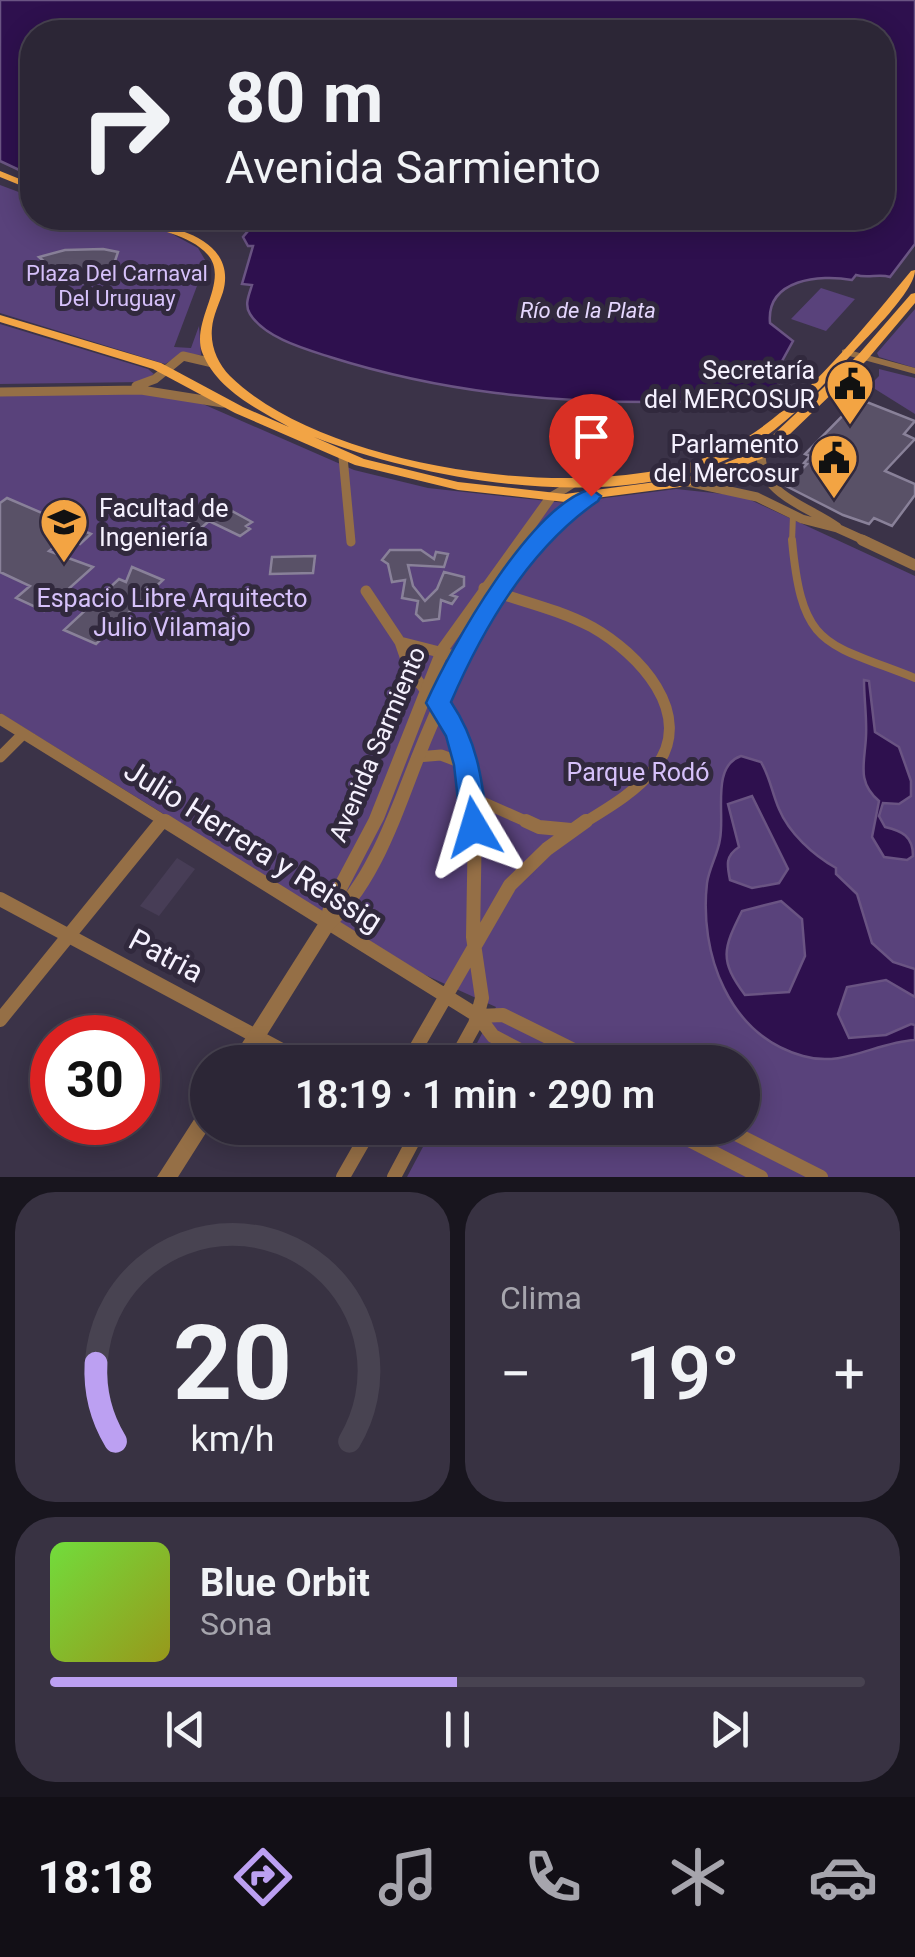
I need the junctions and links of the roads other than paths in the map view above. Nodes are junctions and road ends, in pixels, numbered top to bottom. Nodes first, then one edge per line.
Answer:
1 (174, 230) edge
2 (915, 273) edge
3 (897, 294) junction
4 (914, 298) edge
5 (0, 318) edge
6 (846, 352) junction
7 (862, 358) junction
8 (212, 363) junction
9 (165, 370) junction
10 (915, 372) edge
11 (0, 390) edge
12 (226, 403) junction
13 (760, 454) junction
14 (342, 456) junction
15 (688, 482) junction
16 (572, 483) junction
17 (591, 496) junction
18 (786, 497) junction
19 (551, 498) junction
20 (775, 506) junction
21 (793, 515) junction
22 (838, 528) junction
23 (351, 543) dead end
24 (915, 564) edge
25 (484, 588) junction
26 (366, 590) dead end
27 (499, 594) junction
28 (400, 642) junction
29 (441, 654) junction
30 (458, 657) junction
31 (915, 678) edge
32 (432, 697) junction
33 (0, 720) edge
34 (23, 734) junction
35 (417, 757) junction
36 (0, 758) edge
37 (467, 765) junction
38 (471, 797) junction
39 (162, 820) junction
40 (572, 830) junction
41 (0, 899) edge
42 (327, 924) junction
43 (69, 935) junction
44 (473, 945) junction
45 (445, 998) junction
46 (478, 1016) junction
47 (0, 1020) edge
48 (256, 1036) junction
49 (250, 1045) edge
50 (273, 1045) edge
51 (418, 1045) edge
52 (463, 1045) edge
53 (510, 1045) edge
54 (564, 1045) edge
55 (190, 1141) edge
56 (361, 1145) edge
57 (411, 1145) edge
58 (699, 1145) edge
59 (758, 1145) edge
60 (167, 1177) edge
61 (343, 1177) edge
62 (394, 1177) edge
63 (761, 1177) edge
64 (821, 1177) edge

1 - 8 main road
2 - 3 main road
3 - 4 street
3 - 6 main road
4 - 7 main road
5 - 9 main road
6 - 7 street
6 - 16 main road
7 - 10 street
7 - 13 main road
8 - 9 street
8 - 16 main road
9 - 11 street
9 - 12 main road
11 - 12 street
12 - 14 main road
13 - 15 main road
13 - 18 street
14 - 19 main road
14 - 23 street
15 - 17 main road
15 - 20 street
16 - 19 street, Avenida Sarmiento
17 - 19 main road
17 - 27 street, Avenida Sarmiento
18 - 20 street
18 - 22 street
19 - 25 street, Avenida Sarmiento
20 - 21 street
21 - 22 street
21 - 31 street
22 - 24 street
25 - 27 street
25 - 29 street, Avenida Sarmiento
26 - 28 street
27 - 30 street, Avenida Sarmiento
27 - 40 street
28 - 29 street
28 - 32 street
29 - 30 street
29 - 32 street, Avenida Sarmiento
30 - 32 street, Avenida Sarmiento
32 - 35 street, Avenida Sarmiento
32 - 37 street
32 - 42 street, Avenida Sarmiento
33 - 34 street, Julio Herrera y Reissig
34 - 36 street
34 - 39 street, Julio Herrera y Reissig
35 - 37 street
35 - 42 street, Avenida Sarmiento
37 - 38 street
38 - 40 street
38 - 44 street
39 - 42 street, Julio Herrera y Reissig
39 - 43 street
40 - 44 street
41 - 43 street, Patria
42 - 45 street, Julio Herrera y Reissig
42 - 48 street, Avenida Sarmiento
43 - 47 street
43 - 48 street, Patria
44 - 45 street
44 - 46 street
45 - 46 street, Julio Herrera y Reissig
45 - 51 street
46 - 52 street
46 - 53 street, Julio Herrera y Reissig
46 - 54 street, Julio Herrera y Reissig
48 - 49 street, Avenida Sarmiento
48 - 50 street, Patria
55 - 60 street
56 - 61 street
57 - 62 street
58 - 63 street
59 - 64 street

